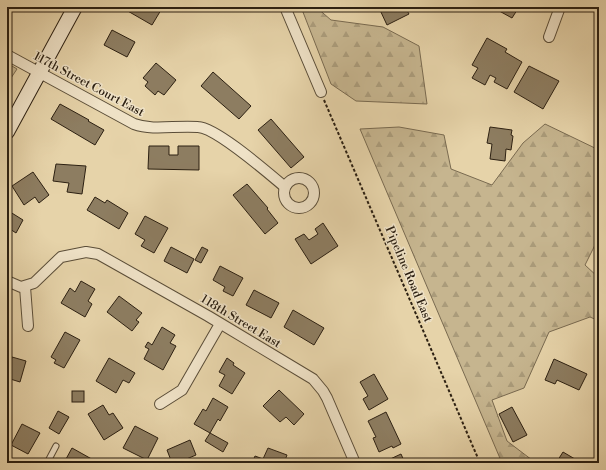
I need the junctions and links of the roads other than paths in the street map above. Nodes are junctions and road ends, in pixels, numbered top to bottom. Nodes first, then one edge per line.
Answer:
1 (75, 7) edge
2 (285, 7) edge
3 (560, 7) edge
4 (549, 37) dead end
5 (7, 55) edge
6 (39, 73) junction
7 (321, 92) road end
8 (7, 132) edge
9 (285, 187) dead end
10 (7, 281) edge
11 (25, 287) junction
12 (220, 324) junction
13 (28, 326) dead end
14 (160, 404) dead end
15 (56, 446) dead end
16 (47, 463) edge
17 (355, 463) edge

1 - 6 street
2 - 7 street
3 - 4 street
5 - 6 street, 117th Street Court East
6 - 8 street
6 - 9 street, 117th Street Court East
10 - 11 street
11 - 12 street, 118th Street East
11 - 13 street
12 - 14 street
12 - 17 street, 118th Street East
15 - 16 lane

